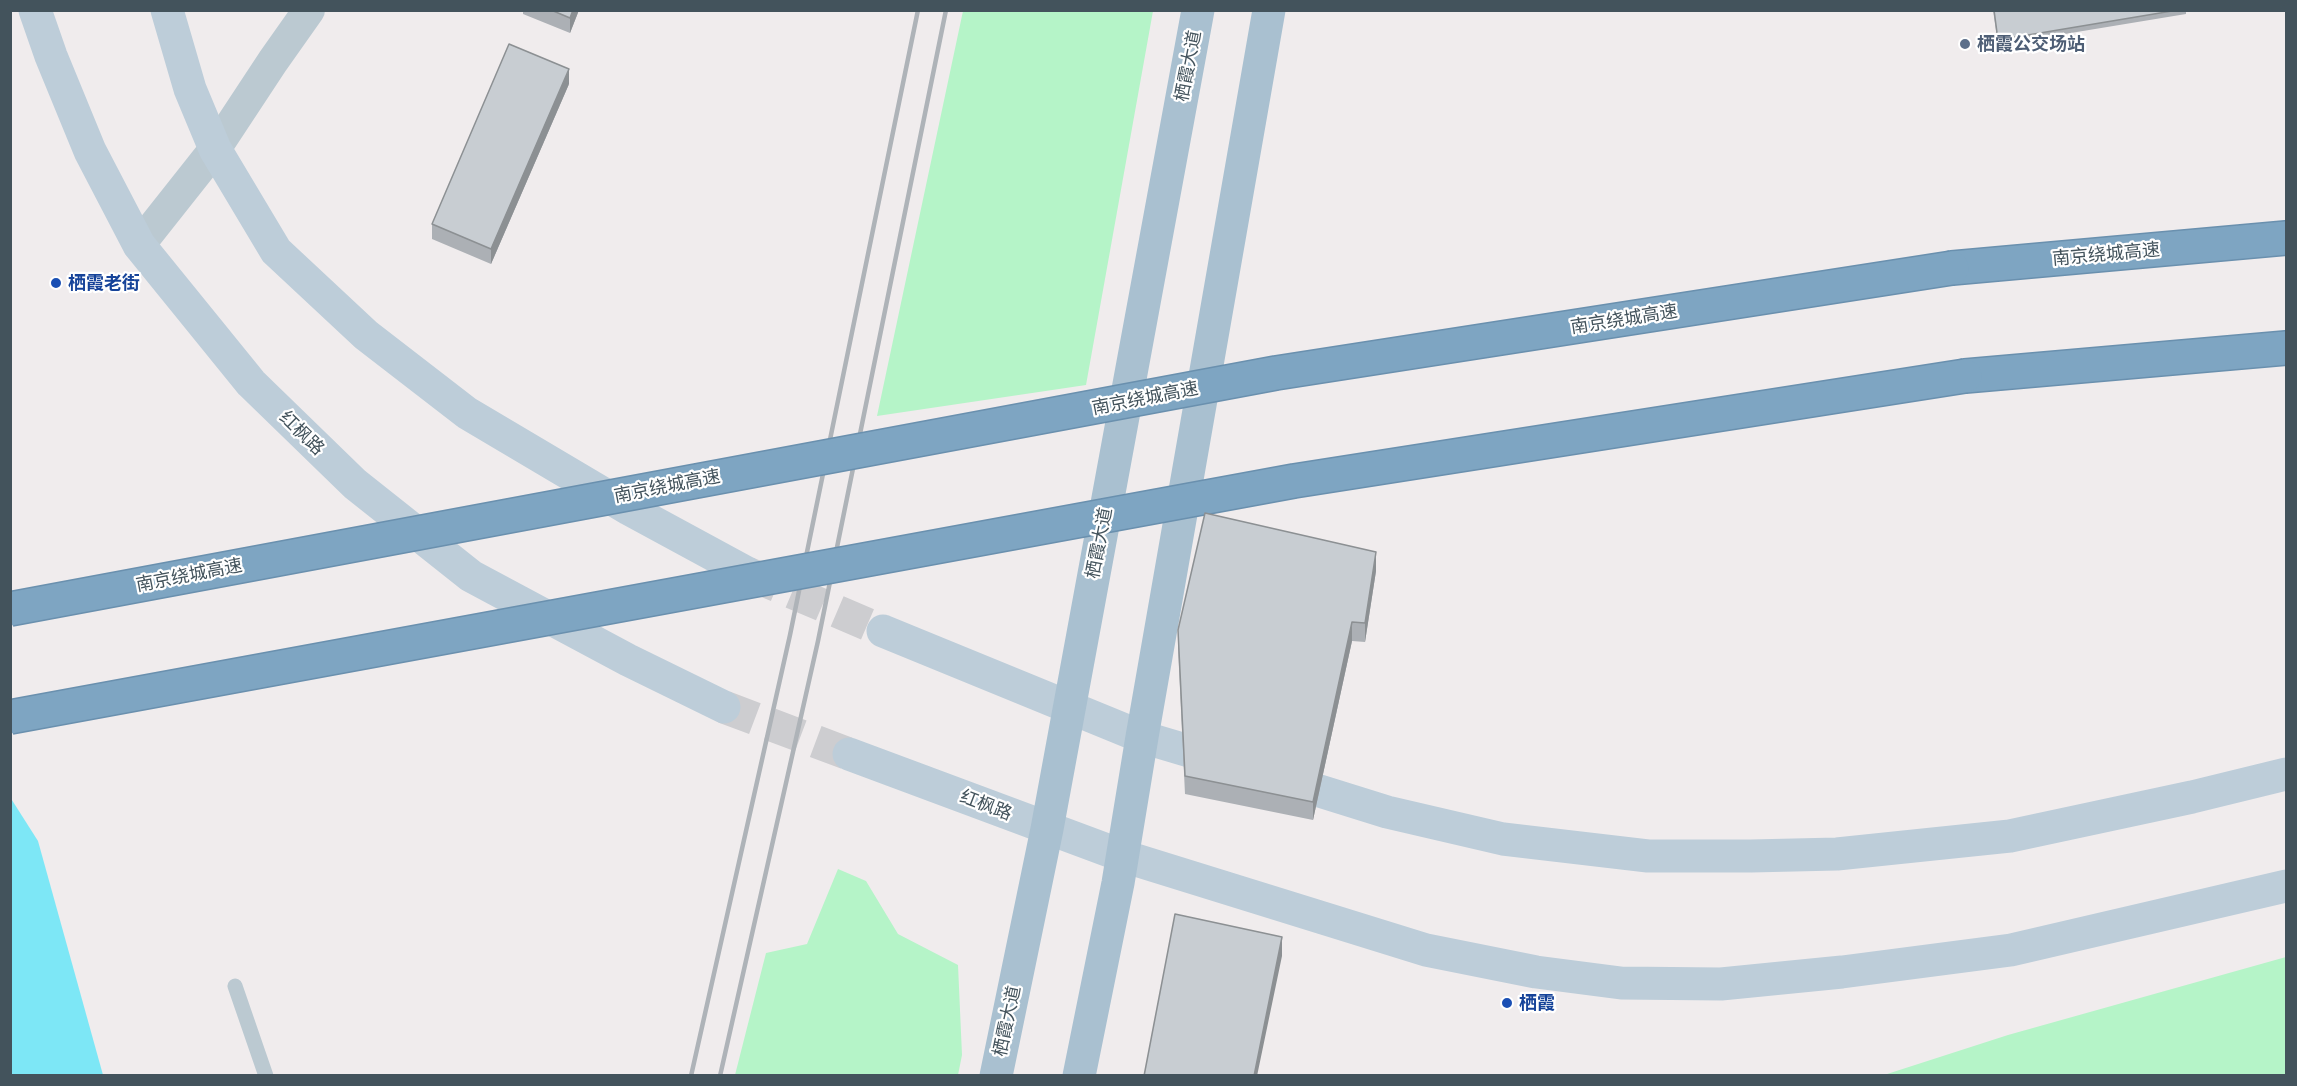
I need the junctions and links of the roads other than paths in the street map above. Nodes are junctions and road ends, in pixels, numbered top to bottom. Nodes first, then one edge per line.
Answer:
1 (35, 10) edge
2 (167, 10) edge
3 (309, 10) edge
4 (1198, 10) edge
5 (1269, 10) edge
6 (214, 149) junction
7 (2286, 238) edge
8 (139, 245) junction
9 (2286, 348) edge
10 (747, 573) tunnel mouth
11 (10, 609) edge
12 (883, 631) tunnel mouth
13 (1069, 707) junction
14 (724, 708) tunnel mouth
15 (10, 717) edge
16 (1142, 737) junction
17 (849, 754) tunnel mouth
18 (2286, 774) edge
19 (1047, 829) junction
20 (1123, 856) junction
21 (2286, 886) edge
22 (235, 986) dead end
23 (266, 1076) edge
24 (996, 1076) edge
25 (1079, 1076) edge

1 - 8 main road, 红枫路
2 - 6 main road
3 - 6 street
4 - 13 main road, 栖霞大道
5 - 16 main road
6 - 8 street
6 - 10 main road
7 - 11 highway, 南京绕城高速, bridge
8 - 14 main road, 红枫路
9 - 15 highway, bridge
12 - 13 main road
13 - 16 main road
13 - 19 main road, 栖霞大道
16 - 18 main road
16 - 20 main road
17 - 19 main road, 红枫路
19 - 20 main road, 红枫路
19 - 24 main road, 栖霞大道
20 - 21 main road, 红枫路
20 - 25 main road
22 - 23 lane

